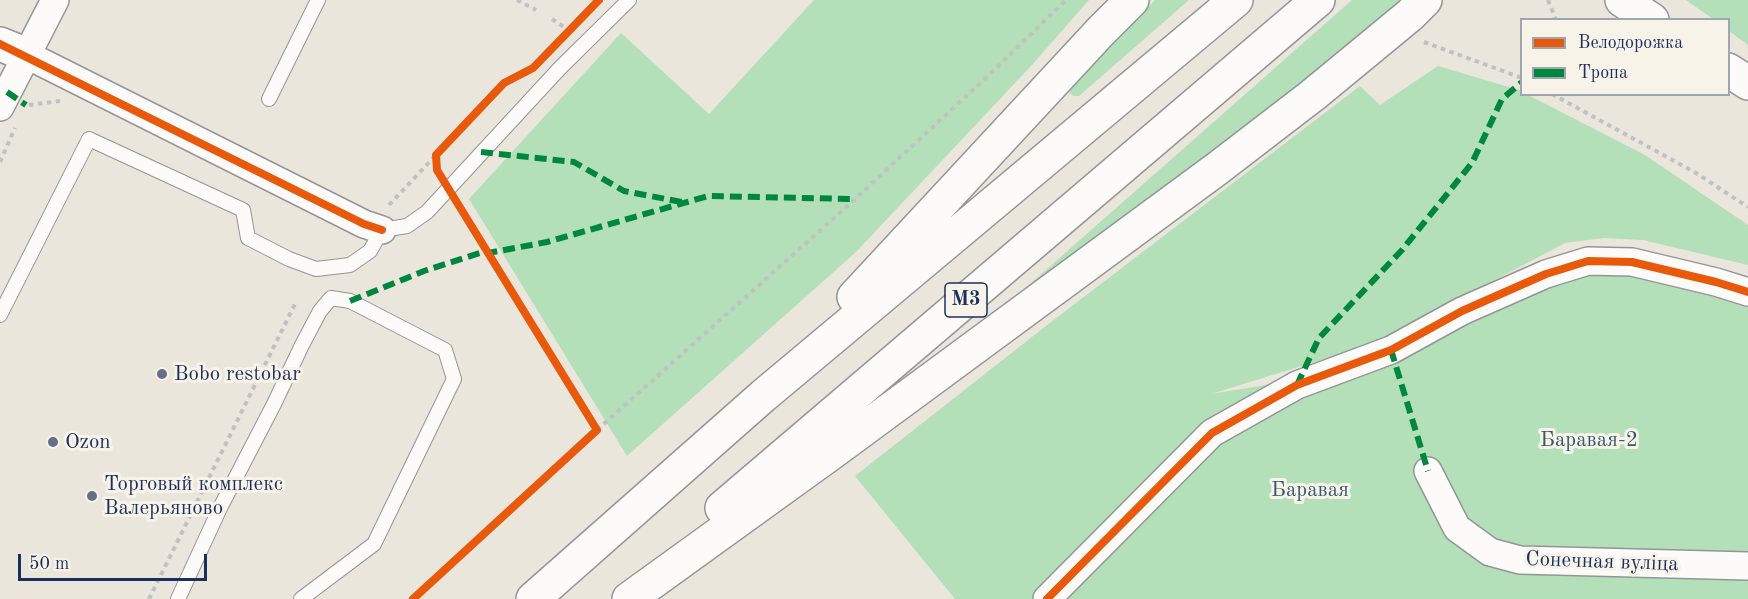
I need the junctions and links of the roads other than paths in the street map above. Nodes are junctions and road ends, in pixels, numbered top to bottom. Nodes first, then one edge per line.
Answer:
1 (55, 0) edge
2 (318, 0) edge
3 (629, 0) edge
4 (1132, 0) edge
5 (1236, 0) edge
6 (1318, 0) edge
7 (1425, 0) edge
8 (1622, 0) edge
9 (1649, 18) edge
10 (13, 50) edge
11 (1730, 71) edge
12 (1748, 83) edge
13 (269, 99) dead end
14 (9, 116) edge
15 (382, 230) junction
16 (1748, 292) edge
17 (0, 315) edge
18 (763, 396) junction
19 (1428, 471) dead end
20 (1748, 566) edge
21 (178, 599) edge
22 (301, 599) edge
23 (533, 599) edge
24 (615, 599) edge
25 (629, 599) edge
26 (1047, 599) edge

1 - 10 street
2 - 13 lane
3 - 15 lane
4 - 18 main road
5 - 18 main road, М3
6 - 24 main road, М3
7 - 25 main road
8 - 9 main road
10 - 14 street
10 - 15 street
11 - 12 main road
15 - 17 lane
16 - 26 street
18 - 23 main road, М3
19 - 20 street, Сонечная вуліца
21 - 22 lane

